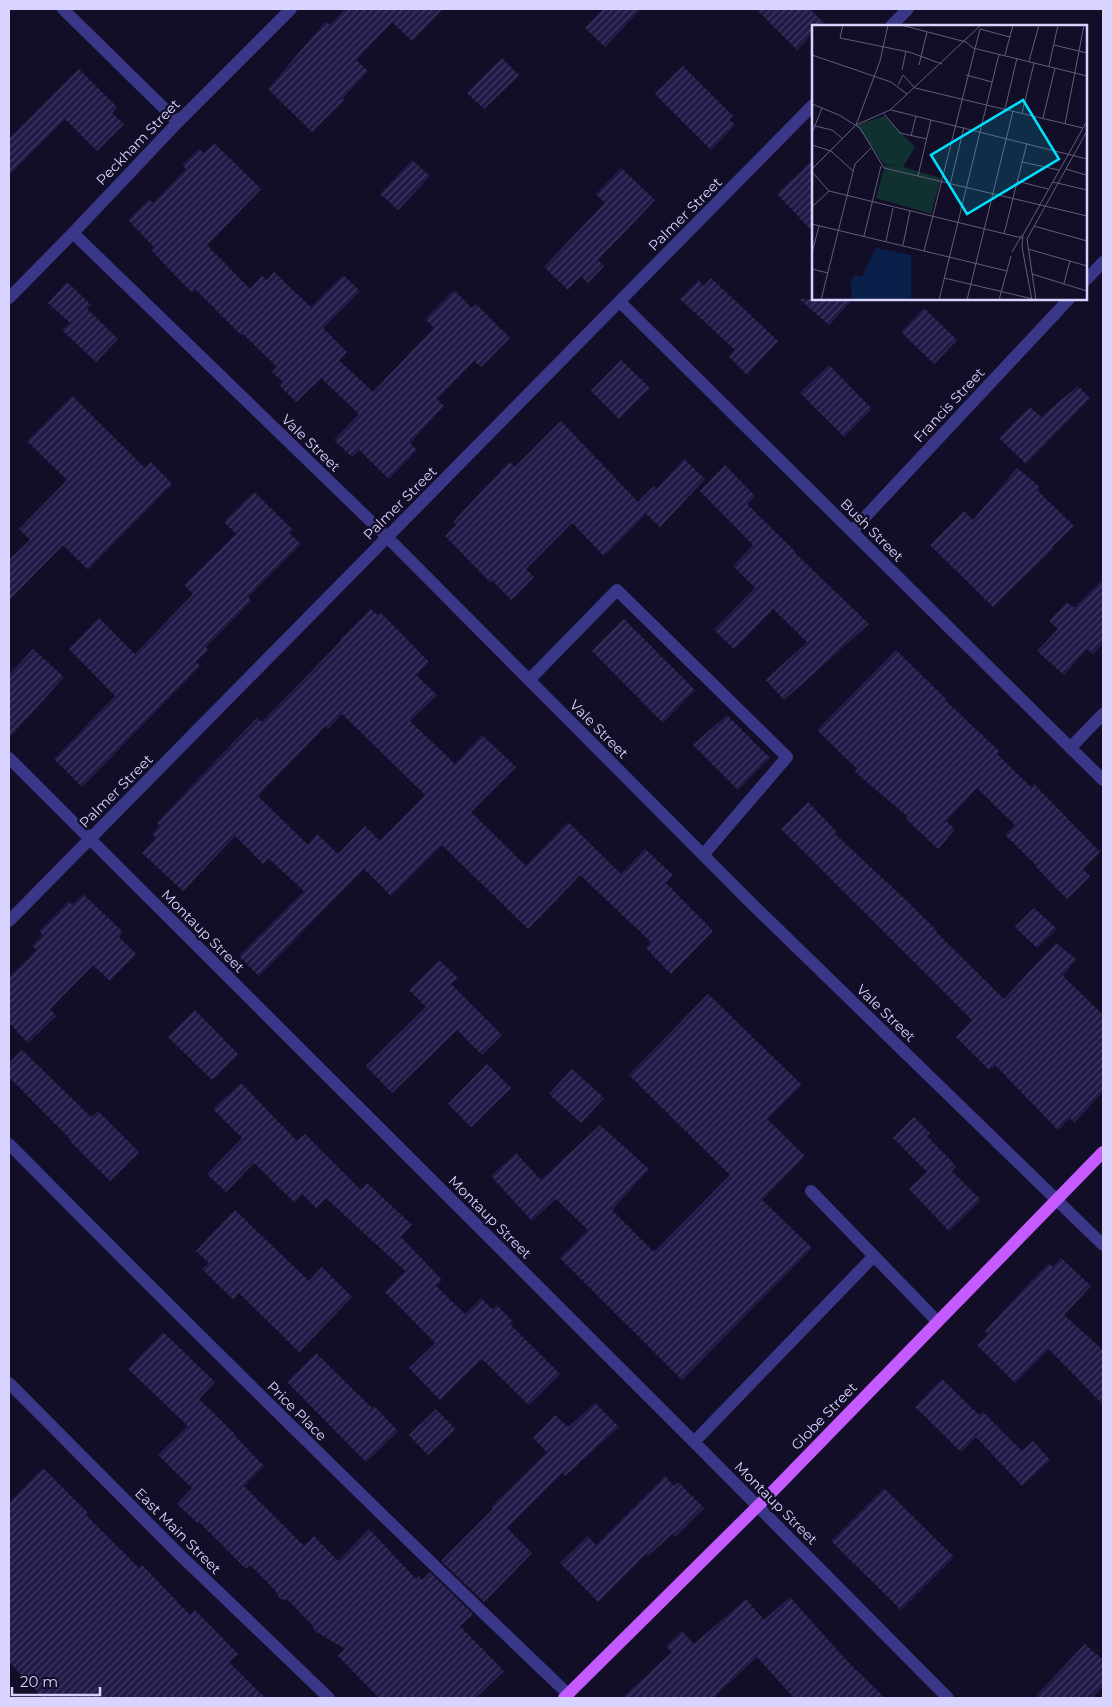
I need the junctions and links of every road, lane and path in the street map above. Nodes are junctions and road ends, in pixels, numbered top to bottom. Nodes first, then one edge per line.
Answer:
1 (62, 9) edge
2 (290, 9) edge
3 (908, 9) edge
4 (892, 25) edge
5 (812, 106) edge
6 (178, 122) junction
7 (73, 233) junction
8 (1103, 262) edge
9 (1087, 279) edge
10 (9, 298) edge
11 (1067, 300) edge
12 (620, 302) junction
13 (852, 531) junction
14 (387, 537) junction
15 (529, 680) junction
16 (1103, 714) edge
17 (1070, 748) junction
18 (9, 758) edge
19 (1103, 780) edge
20 (90, 839) junction
21 (703, 855) junction
22 (9, 921) edge
23 (9, 1144) edge
24 (1103, 1152) edge
25 (811, 1191) dead end
26 (1056, 1198) junction
27 (1103, 1245) edge
28 (874, 1256) junction
29 (937, 1321) junction
30 (9, 1383) edge
31 (694, 1442) junction
32 (758, 1506) junction
33 (566, 1696) edge
34 (329, 1698) edge
35 (948, 1698) edge

1 - 6 street
2 - 6 street, Peckham Street
3 - 4 street
5 - 12 street, Palmer Street
6 - 7 street, Peckham Street
7 - 10 street, Peckham Street
7 - 14 street, Vale Street
8 - 9 street
11 - 13 street, Francis Street
12 - 13 street, Bush Street
12 - 14 street, Palmer Street
13 - 17 street, Bush Street
14 - 15 street, Vale Street
14 - 20 street, Palmer Street
15 - 21 street, Vale Street
15 - 21 street
16 - 17 street
17 - 19 street, Bush Street
18 - 20 street, Montaup Street
20 - 22 street, Palmer Street
20 - 31 street, Montaup Street
21 - 26 street, Vale Street
23 - 33 street, Price Place
24 - 26 main road, Globe Street
25 - 28 street
26 - 27 street, Vale Street
26 - 29 main road, Globe Street
28 - 29 street
28 - 31 street
29 - 32 main road, Globe Street
30 - 34 street, East Main Street
31 - 32 street, Montaup Street
32 - 33 main road, Globe Street
32 - 35 street, Montaup Street

